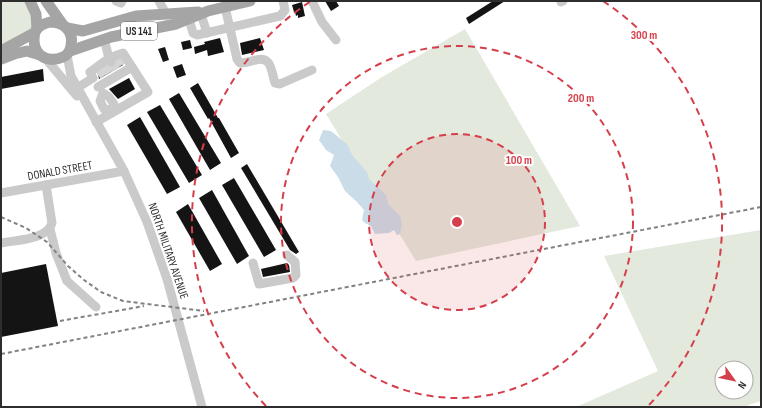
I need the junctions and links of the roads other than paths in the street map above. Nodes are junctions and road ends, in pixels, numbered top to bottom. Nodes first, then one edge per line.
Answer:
1 (30, 1) edge
2 (46, 1) edge
3 (116, 1) edge
4 (122, 1) edge
5 (159, 1) edge
6 (250, 1) edge
7 (283, 1) edge
8 (312, 1) edge
9 (225, 7) junction
10 (205, 13) junction
11 (166, 14) junction
12 (189, 19) junction
13 (65, 26) junction
14 (230, 28) junction
15 (36, 31) junction
16 (207, 33) junction
17 (104, 39) junction
18 (336, 40) dead end
19 (1, 51) edge
20 (69, 53) junction
21 (43, 57) junction
22 (1, 59) edge
23 (112, 68) junction
24 (312, 70) dead end
25 (93, 78) junction
26 (77, 88) junction
27 (107, 101) junction
28 (90, 112) junction
29 (96, 122) junction
30 (124, 171) junction
31 (46, 185) junction
32 (1, 193) edge
33 (50, 229) junction
34 (1, 242) edge
35 (287, 255) dead end
36 (253, 263) dead end
37 (96, 307) dead end
38 (202, 407) edge

1 - 15 main road
2 - 13 main road
3 - 4 street
5 - 11 street
6 - 9 main road, US 141
7 - 14 street
8 - 18 street
9 - 10 main road, US 141
9 - 14 street
10 - 11 main road, US 141
10 - 12 main road, US 141
10 - 16 street
11 - 13 main road, US 141
12 - 16 street
12 - 17 main road, US 141
13 - 15 main road
13 - 20 main road
14 - 16 street
14 - 24 street
15 - 19 main road
15 - 21 main road
17 - 20 main road, US 141
17 - 23 street
20 - 21 main road
20 - 26 street, NORTH MILITARY AVENUE
21 - 22 main road
21 - 28 street, NORTH MILITARY AVENUE
23 - 25 street
23 - 27 street
23 - 27 street
25 - 26 street
25 - 27 street
26 - 28 street, NORTH MILITARY AVENUE
27 - 29 street
28 - 29 street, NORTH MILITARY AVENUE
29 - 30 street, NORTH MILITARY AVENUE
30 - 31 street, DONALD STREET
30 - 38 street, NORTH MILITARY AVENUE
31 - 32 street, DONALD STREET
31 - 33 street
33 - 34 street
33 - 37 street
35 - 36 street

